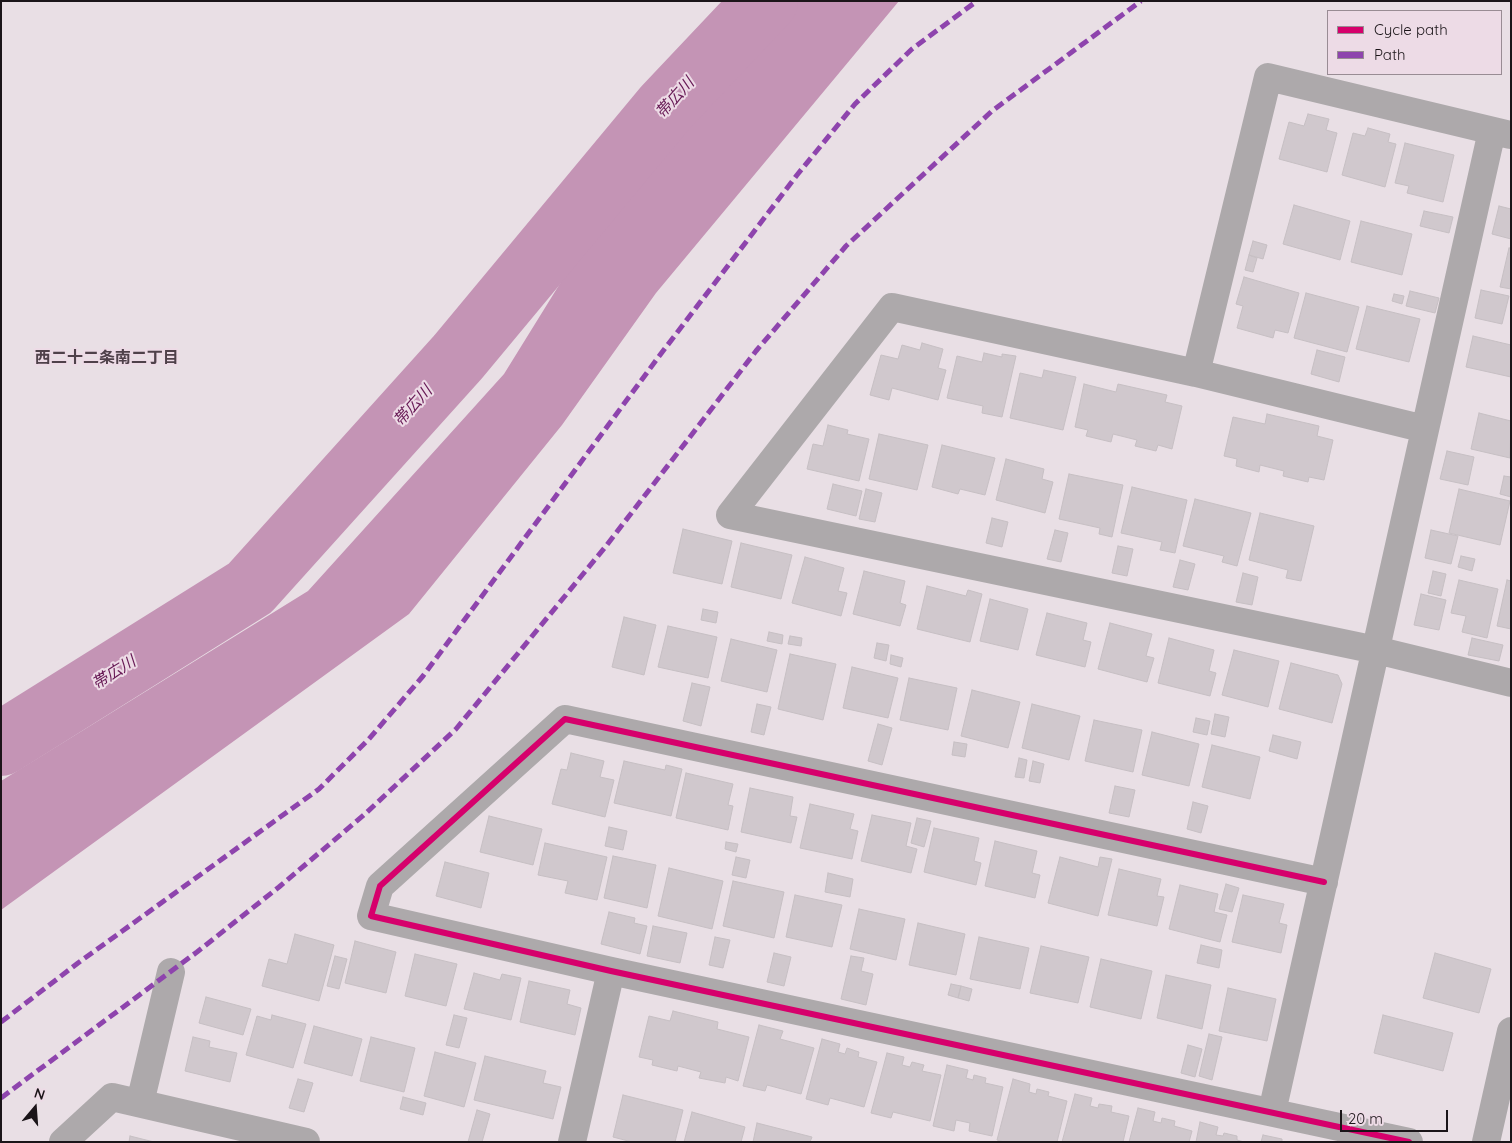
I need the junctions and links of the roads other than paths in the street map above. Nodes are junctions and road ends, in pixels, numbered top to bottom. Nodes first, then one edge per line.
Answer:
1 (1501, 133) edge
2 (1196, 373) junction
3 (1425, 429) junction
4 (1376, 650) junction
5 (1511, 683) edge
6 (1324, 882) junction
7 (611, 971) junction
8 (171, 972) dead end
9 (1511, 1031) edge
10 (140, 1103) junction
11 (1272, 1112) junction
12 (63, 1142) edge
13 (306, 1142) edge
14 (572, 1142) edge
15 (1410, 1142) edge
16 (1486, 1142) edge

1 - 2 street
1 - 3 street
2 - 3 street
2 - 4 street
3 - 4 street
4 - 5 street
4 - 6 street
6 - 7 street
6 - 11 street
7 - 11 street
7 - 14 street
8 - 10 street
9 - 16 street
10 - 12 street
10 - 13 street
11 - 15 street

